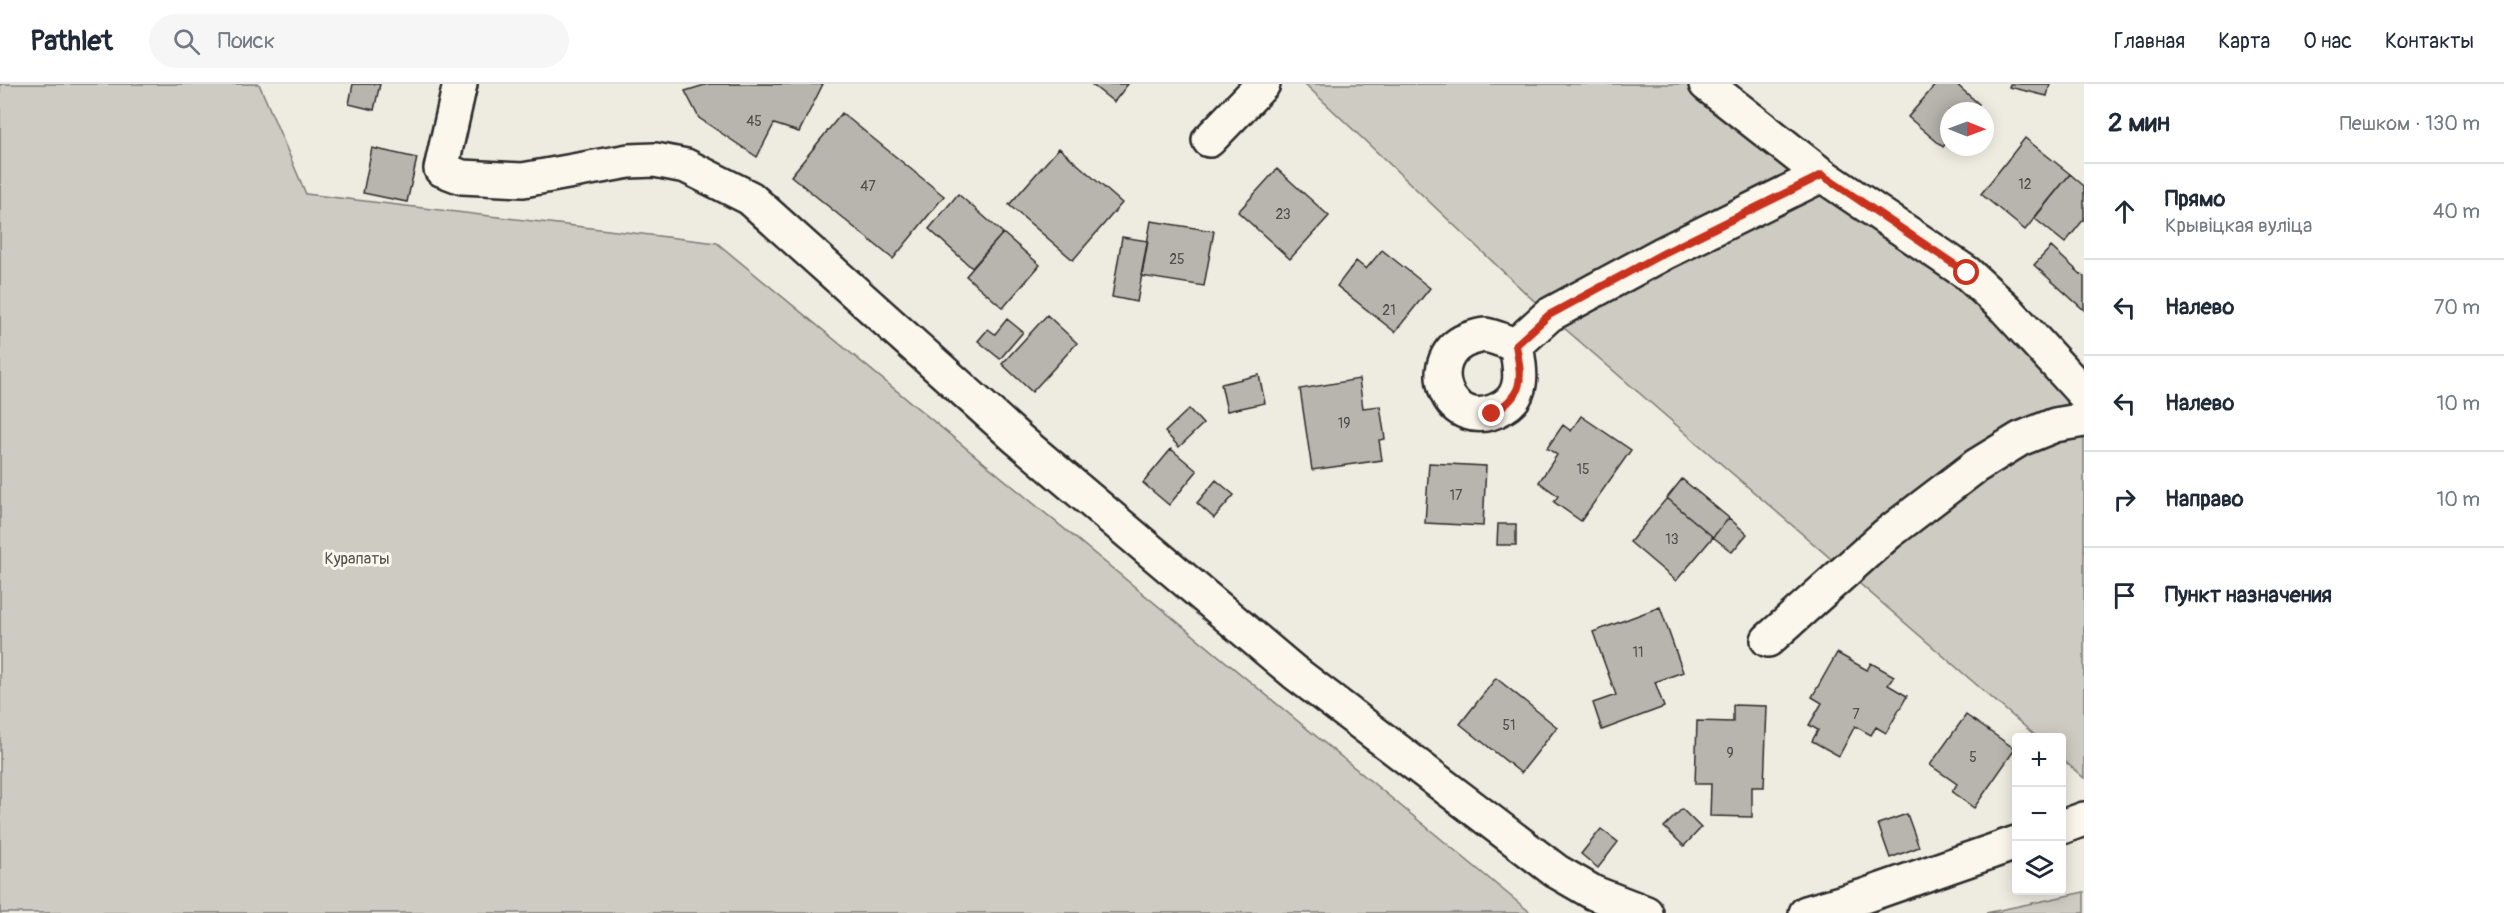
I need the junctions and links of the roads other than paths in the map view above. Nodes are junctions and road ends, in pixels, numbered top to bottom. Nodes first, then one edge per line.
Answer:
1 (460, 84) edge
2 (1263, 84) edge
3 (1706, 84) edge
4 (1209, 140) dead end
5 (1822, 175) junction
6 (1516, 345) dead end
7 (2083, 401) edge
8 (1768, 640) dead end
9 (2084, 819) edge
10 (2066, 825) edge
11 (2012, 844) edge
12 (1646, 913) edge
13 (1806, 913) edge

1 - 12 street
2 - 4 street
3 - 5 street
5 - 6 street
5 - 7 street
7 - 8 street
9 - 10 street
11 - 13 street

